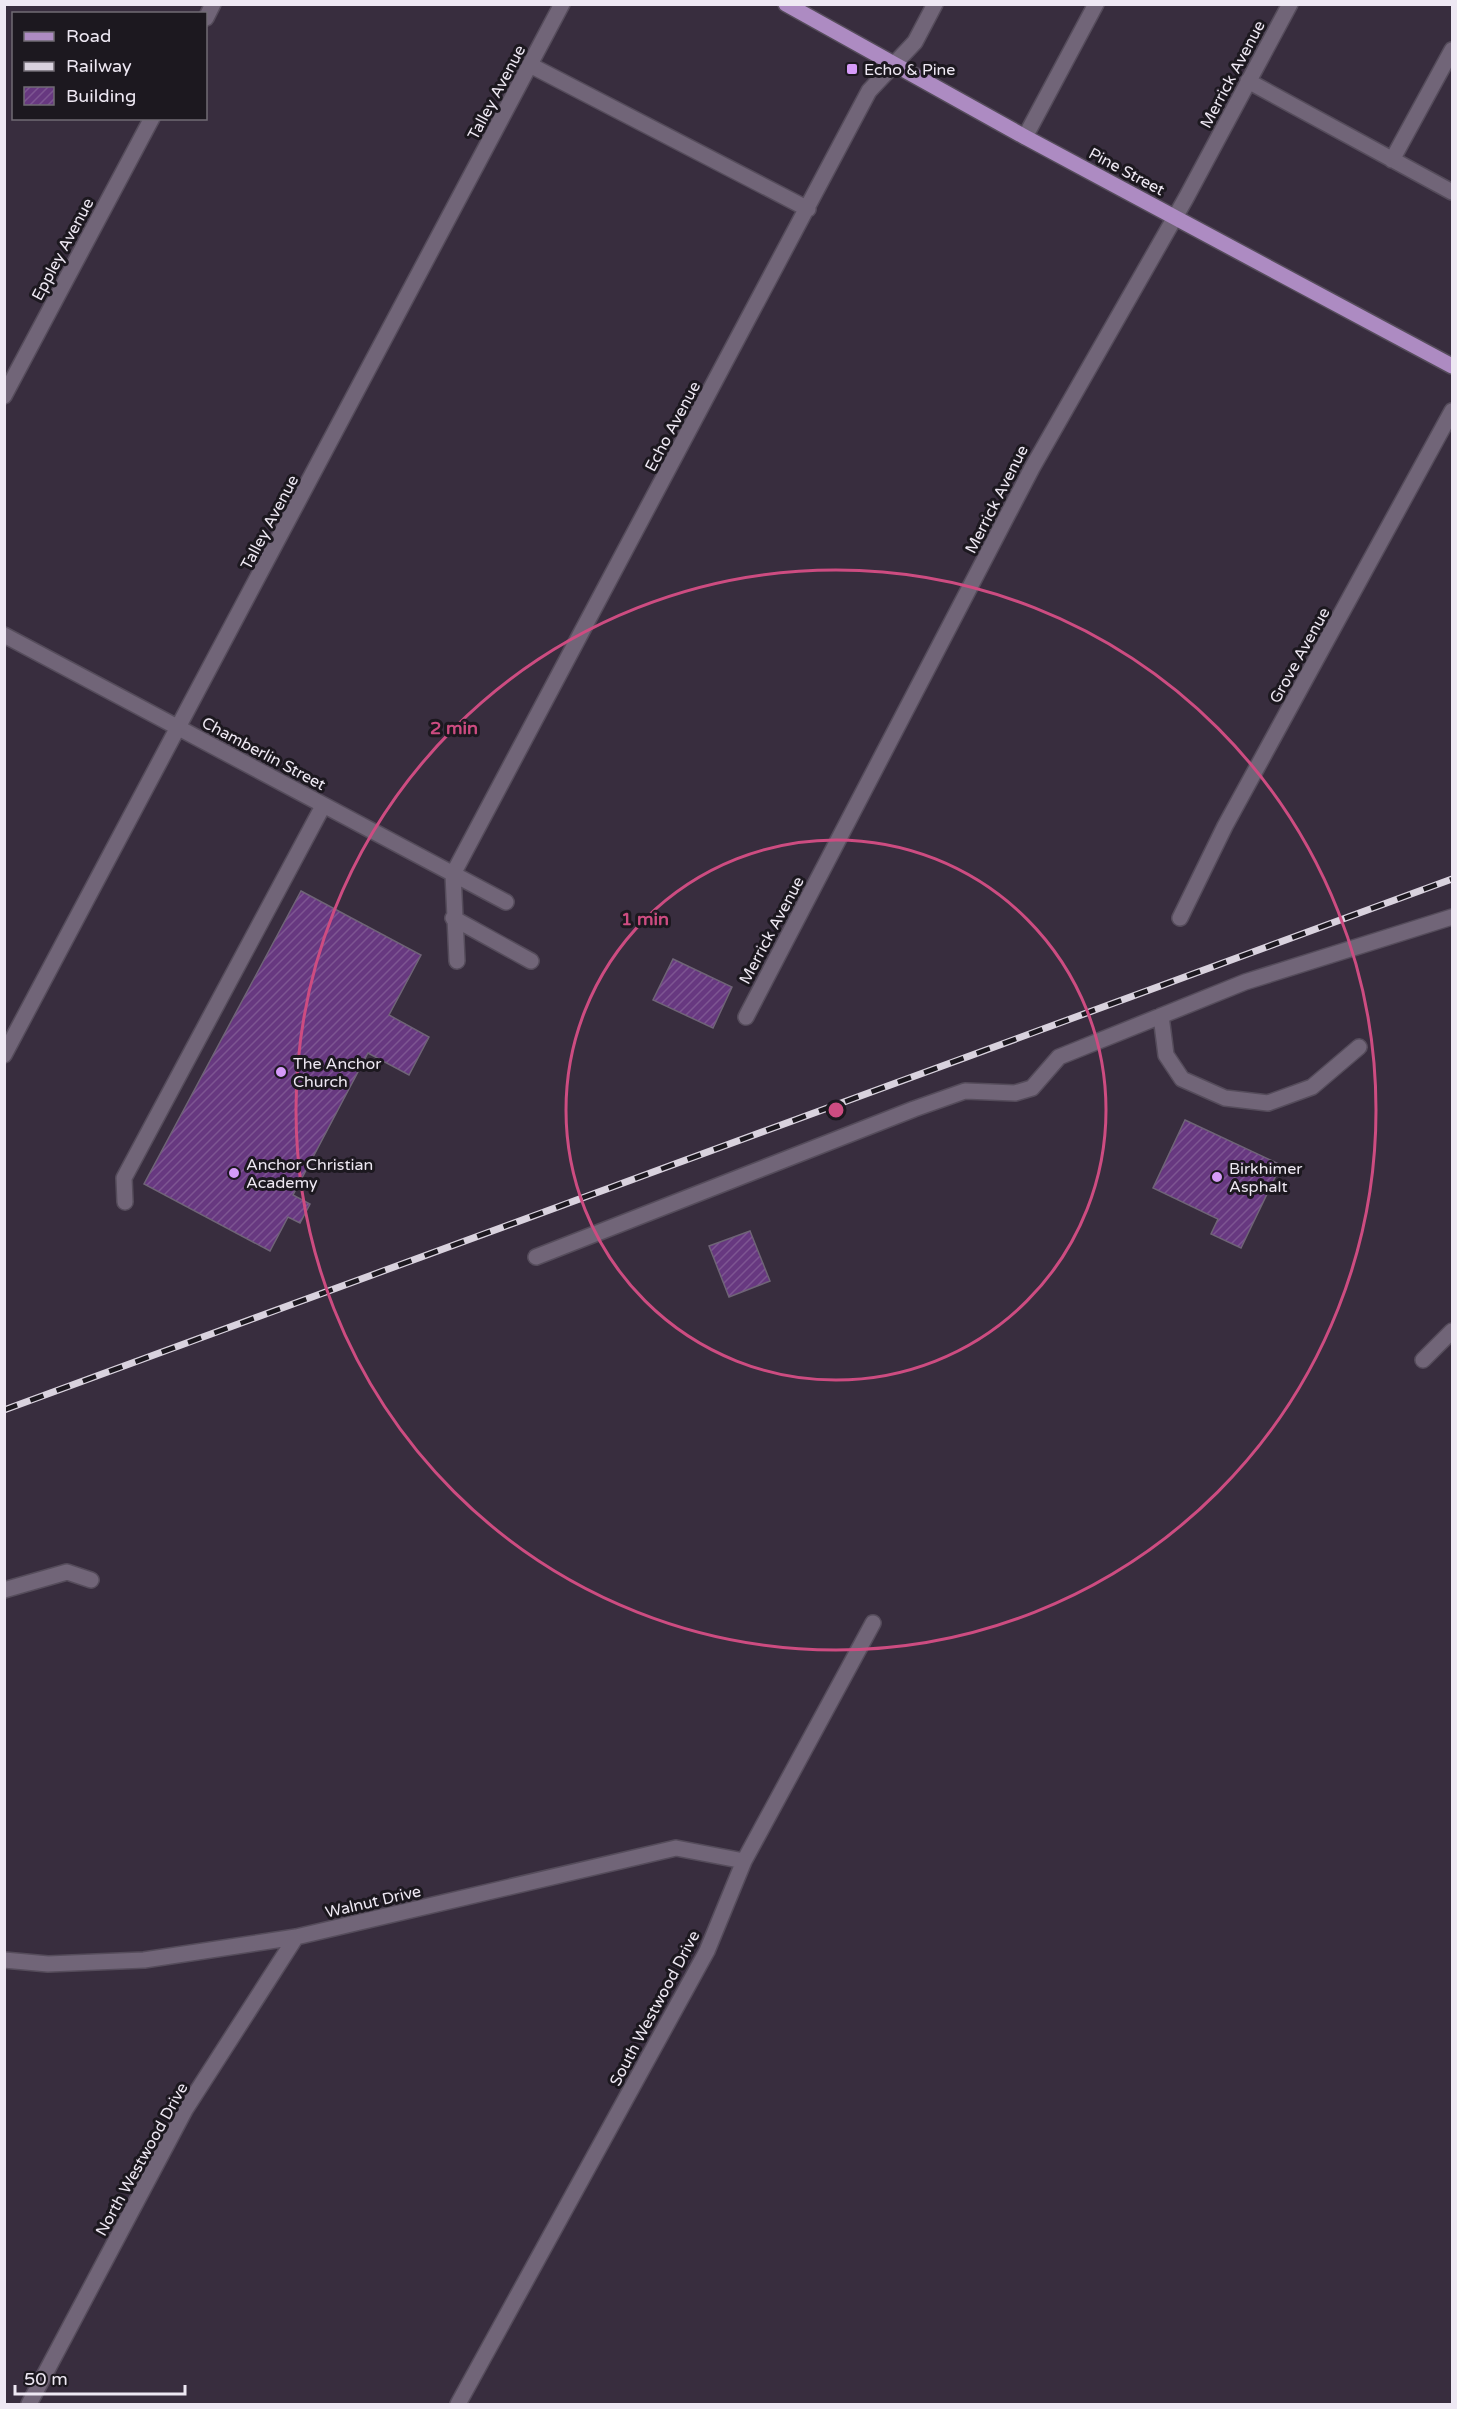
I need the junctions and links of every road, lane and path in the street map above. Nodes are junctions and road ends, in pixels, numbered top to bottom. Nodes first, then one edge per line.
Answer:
1 (562, 4) edge
2 (786, 4) edge
3 (935, 4) edge
4 (1096, 4) edge
5 (1290, 4) edge
6 (1452, 50) edge
7 (530, 65) junction
8 (895, 65) junction
9 (1248, 81) junction
10 (151, 120) edge
11 (1025, 137) junction
12 (1392, 160) junction
13 (1452, 192) edge
14 (808, 209) junction
15 (1174, 217) junction
16 (1452, 366) edge
17 (4, 396) edge
18 (1452, 411) edge
19 (4, 635) edge
20 (180, 728) junction
21 (323, 806) junction
22 (453, 874) junction
23 (506, 902) dead end
24 (1452, 917) edge
25 (453, 918) junction
26 (1180, 918) dead end
27 (531, 961) dead end
28 (457, 962) dead end
29 (1161, 1016) junction
30 (746, 1017) dead end
31 (1359, 1047) dead end
32 (4, 1055) edge
33 (125, 1202) dead end
34 (536, 1257) dead end
35 (1452, 1331) edge
36 (1423, 1360) dead end
37 (91, 1580) dead end
38 (4, 1590) edge
39 (873, 1623) dead end
40 (744, 1861) junction
41 (296, 1937) junction
42 (4, 1960) edge
43 (29, 2404) edge
44 (458, 2404) edge

1 - 7 street, Talley Avenue
2 - 8 main road, Pine Street
3 - 8 street, Echo Avenue
4 - 11 street
5 - 9 street, Merrick Avenue
6 - 12 street
7 - 14 street
7 - 20 street, Talley Avenue
8 - 11 main road, Pine Street
8 - 14 street, Echo Avenue
9 - 12 street
9 - 15 street, Merrick Avenue
10 - 17 street, Eppley Avenue
11 - 15 main road, Pine Street
12 - 13 street
14 - 22 street, Echo Avenue
15 - 16 main road, Pine Street
15 - 30 street, Merrick Avenue
18 - 26 street, Grove Avenue
19 - 20 street, Chamberlin Street
20 - 21 street, Chamberlin Street
20 - 32 street, Talley Avenue
21 - 22 street, Chamberlin Street
21 - 33 street
22 - 23 street, Chamberlin Street
22 - 25 street
24 - 29 street
25 - 27 street
25 - 28 street
29 - 31 street
29 - 34 street
35 - 36 street
37 - 38 street
39 - 40 street, South Westwood Drive
40 - 41 street, Walnut Drive
40 - 44 street, South Westwood Drive
41 - 42 street, Walnut Drive
41 - 43 street, North Westwood Drive

